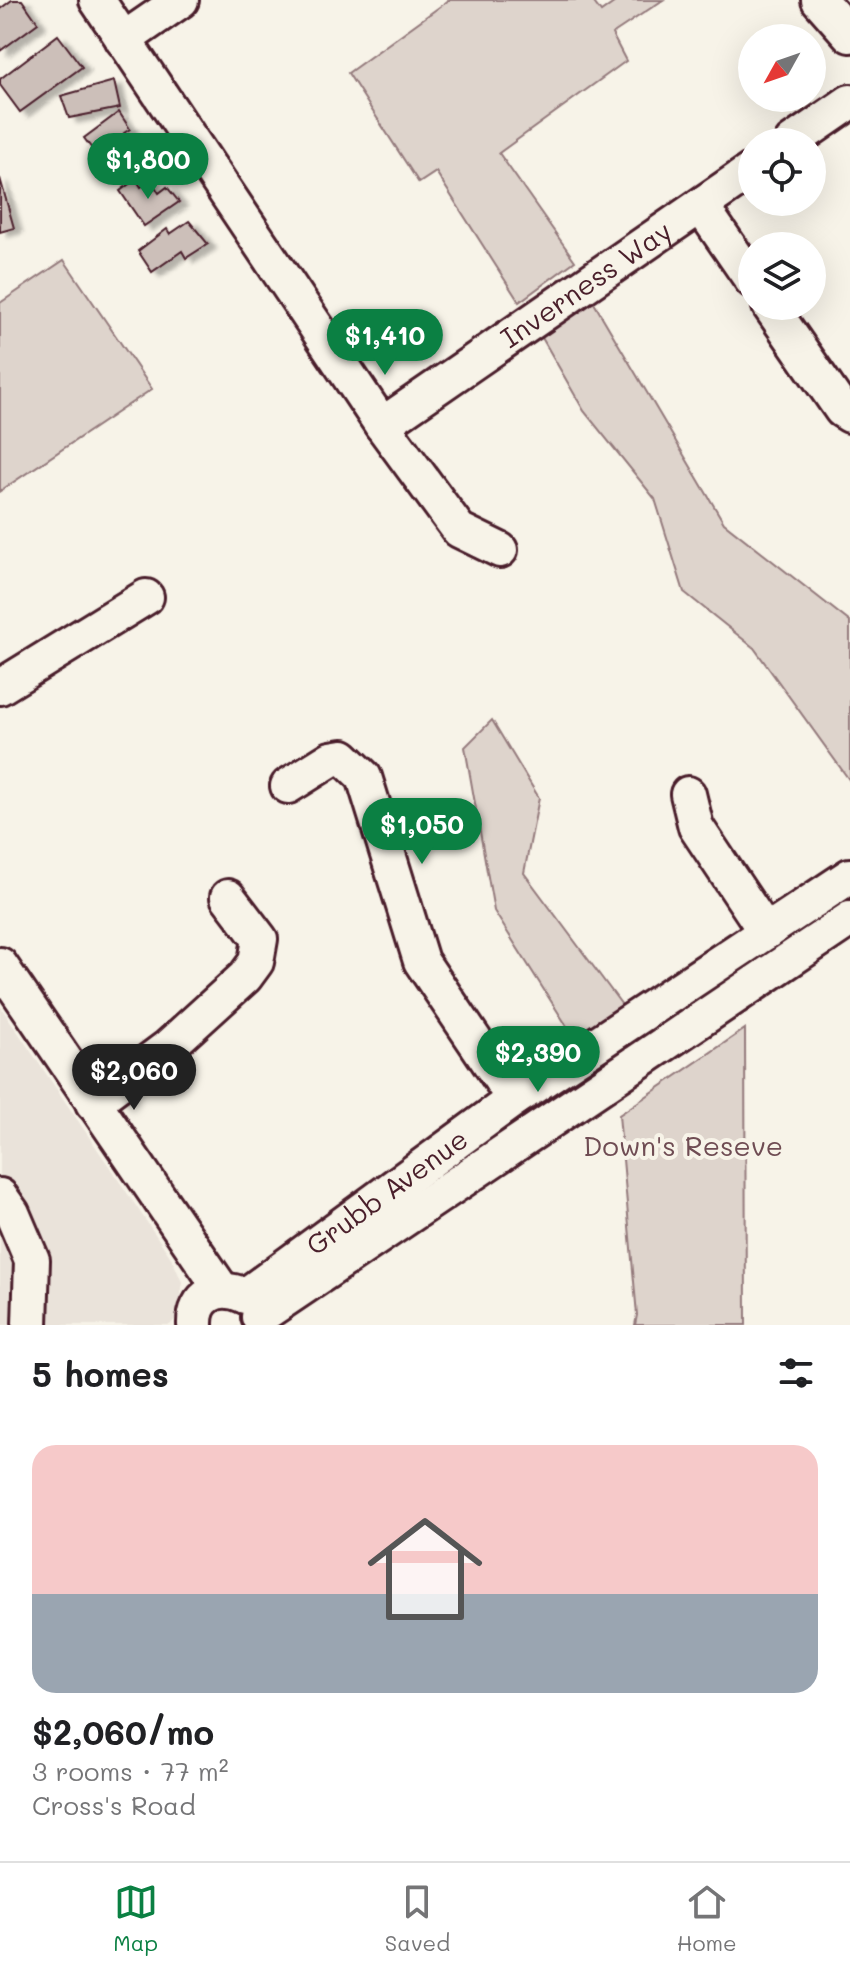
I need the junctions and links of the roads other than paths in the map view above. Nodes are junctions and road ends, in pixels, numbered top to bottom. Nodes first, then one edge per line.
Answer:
1 (97, 0) edge
2 (181, 0) edge
3 (819, 0) edge
4 (850, 35) edge
5 (123, 40) junction
6 (850, 102) edge
7 (812, 128) edge
8 (738, 180) edge
9 (701, 206) junction
10 (738, 260) edge
11 (780, 320) edge
12 (850, 415) edge
13 (382, 425) junction
14 (500, 550) dead end
15 (146, 597) dead end
16 (0, 687) edge
17 (288, 786) dead end
18 (688, 794) dead end
19 (850, 876) edge
20 (228, 897) dead end
21 (850, 919) edge
22 (766, 932) junction
23 (0, 965) edge
24 (514, 1099) junction
25 (93, 1103) junction
26 (0, 1196) edge
27 (246, 1307) edge
28 (30, 1325) edge
29 (195, 1325) edge

1 - 5 street
2 - 5 street
3 - 4 street
5 - 13 street
6 - 7 street
8 - 9 street, Inverness Way
9 - 10 street
9 - 13 street, Inverness Way
11 - 12 street
13 - 14 street
15 - 16 street
17 - 24 street
18 - 22 street
19 - 22 street, Grubb Avenue
20 - 25 street
21 - 27 street, Grubb Avenue
22 - 24 street, Grubb Avenue
23 - 25 street
24 - 27 street, Grubb Avenue
25 - 27 street
26 - 28 street
27 - 29 street

